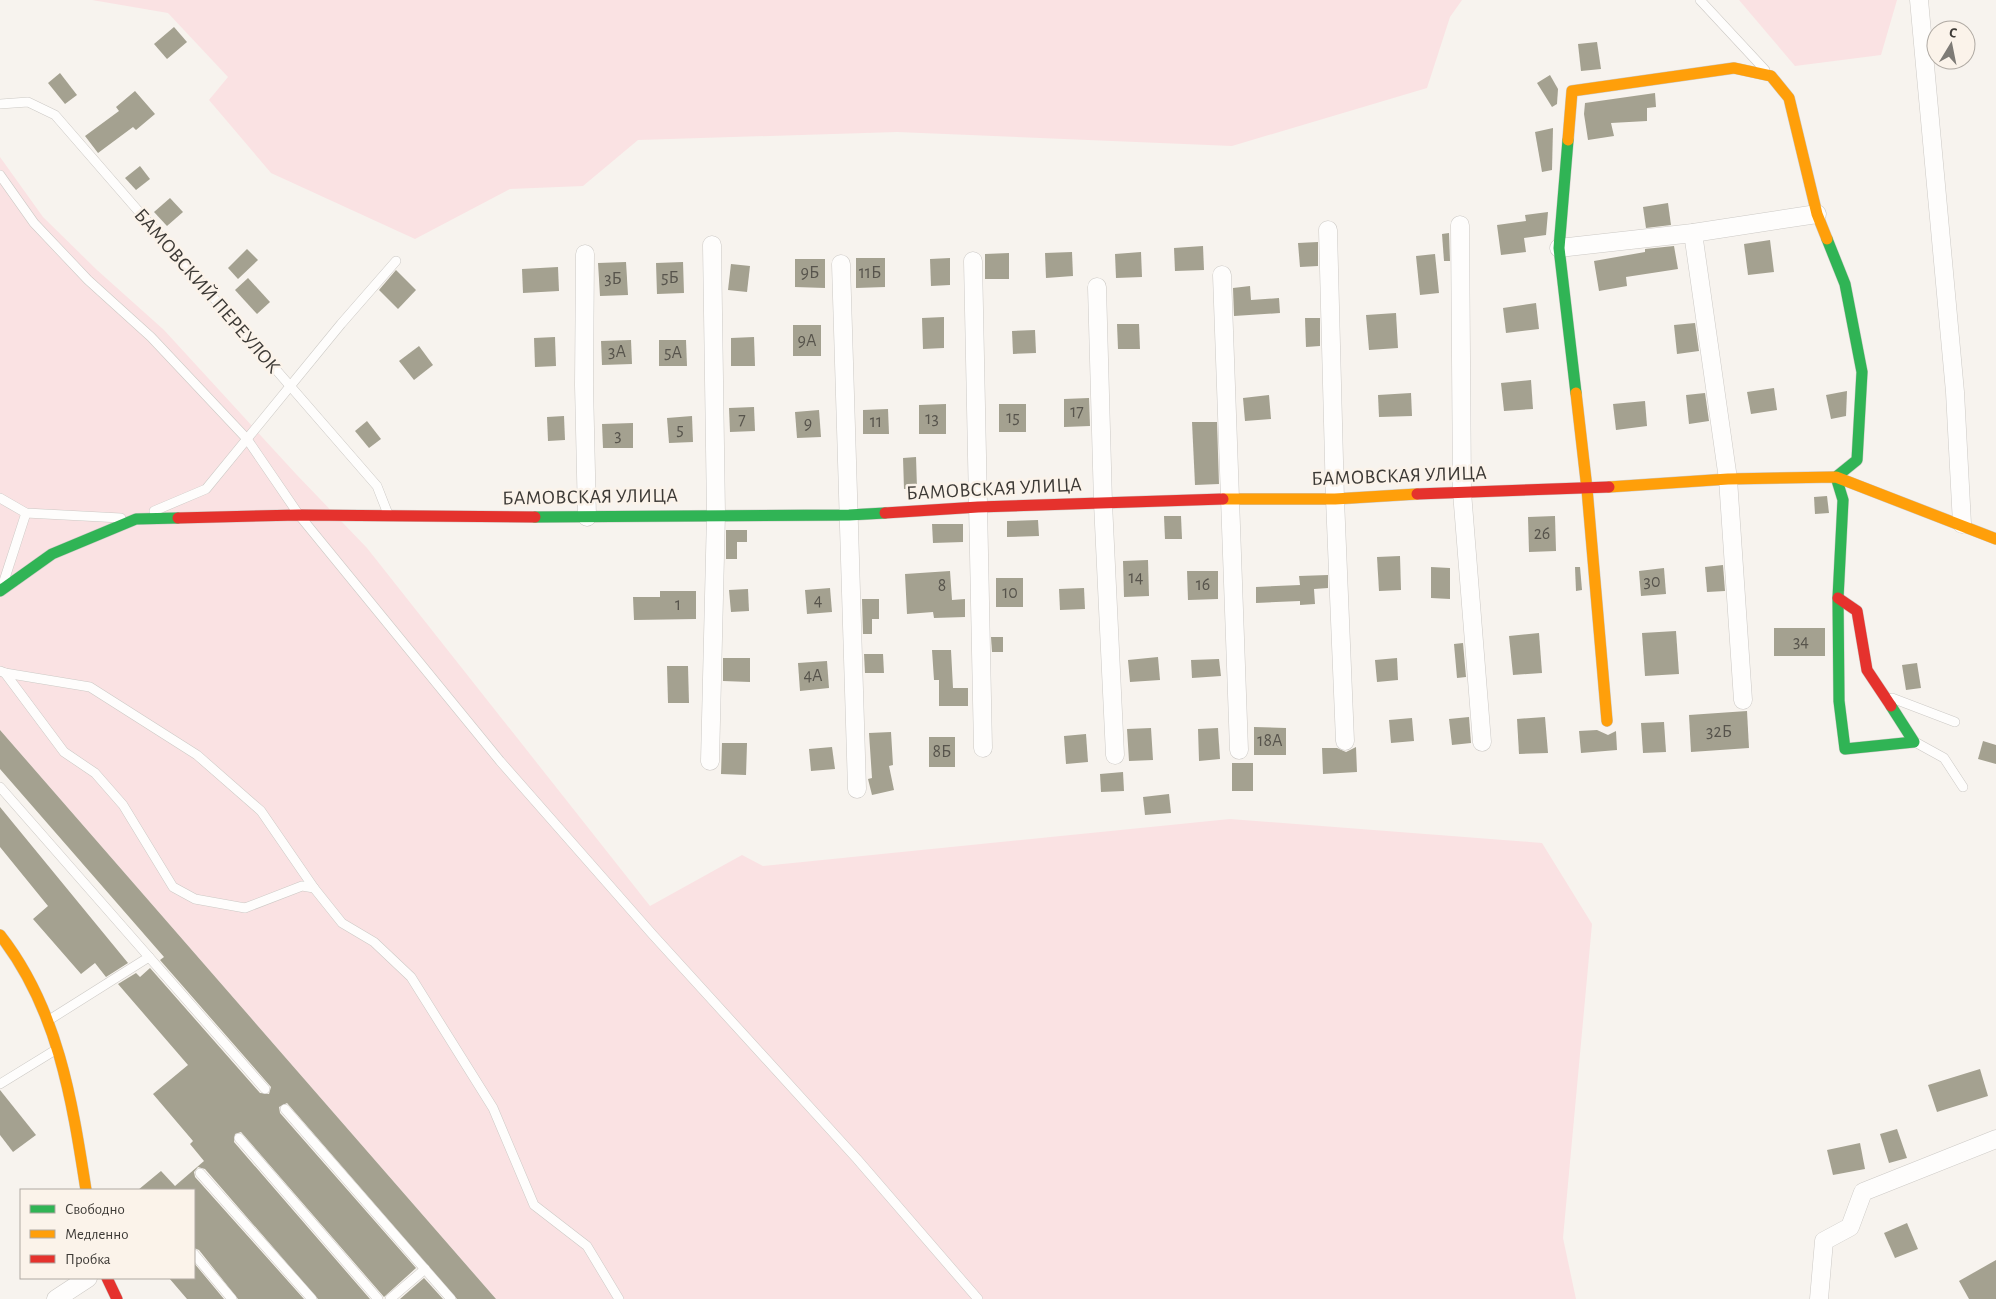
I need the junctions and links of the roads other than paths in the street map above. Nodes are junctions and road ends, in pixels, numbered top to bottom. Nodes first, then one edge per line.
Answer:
1 (1700, 0) edge
2 (1919, 0) edge
3 (1771, 76) junction
4 (0, 104) edge
5 (0, 175) edge
6 (1817, 214) junction
7 (1460, 225) dead end
8 (1328, 230) dead end
9 (1693, 232) junction
10 (712, 245) dead end
11 (1560, 248) junction
12 (585, 254) dead end
13 (396, 261) dead end
14 (973, 261) dead end
15 (841, 264) dead end
16 (1222, 275) dead end
17 (1097, 286) dead end
18 (289, 386) junction
19 (247, 439) junction
20 (1836, 476) junction
21 (1728, 478) junction
22 (1587, 488) junction
23 (1462, 492) junction
24 (0, 498) edge
25 (1232, 499) junction
26 (1335, 499) junction
27 (1103, 503) junction
28 (978, 507) junction
29 (26, 513) junction
30 (716, 514) junction
31 (299, 515) junction
32 (849, 515) junction
33 (389, 516) junction
34 (588, 517) junction
35 (136, 519) junction
36 (1962, 524) junction
37 (1996, 539) edge
38 (1, 590) edge
39 (1838, 598) junction
40 (2, 672) edge
41 (1882, 694) junction
42 (1743, 700) dead end
43 (1607, 721) dead end
44 (1955, 722) dead end
45 (1345, 741) dead end
46 (1482, 742) dead end
47 (1914, 742) junction
48 (983, 748) dead end
49 (1239, 750) dead end
50 (1115, 755) dead end
51 (710, 761) dead end
52 (0, 787) edge
53 (1963, 787) dead end
54 (857, 789) dead end
55 (314, 888) junction
56 (0, 935) edge
57 (150, 957) junction
58 (49, 1020) junction
59 (59, 1048) junction
60 (0, 1084) edge
61 (265, 1089) dead end
62 (285, 1109) dead end
63 (239, 1138) dead end
64 (1996, 1139) edge
65 (200, 1174) dead end
66 (86, 1189) edge
67 (195, 1255) edge
68 (425, 1270) junction
69 (86, 1279) edge
70 (56, 1299) edge
71 (232, 1299) edge
72 (312, 1299) edge
73 (378, 1299) edge
74 (390, 1299) edge
75 (451, 1299) edge
76 (619, 1299) edge
77 (978, 1299) edge
78 (1819, 1299) edge

1 - 3 lane
2 - 36 street
3 - 6 street
3 - 11 street
4 - 18 lane, БАМОВСКИЙ ПЕРЕУЛОК
5 - 19 lane
6 - 9 street
6 - 20 street
7 - 23 street
8 - 26 street
9 - 11 street
9 - 21 street
10 - 30 street
11 - 22 street
12 - 34 street
13 - 18 lane
14 - 28 street
15 - 32 street
16 - 25 street
17 - 27 street
18 - 19 lane
18 - 33 lane, БАМОВСКИЙ ПЕРЕУЛОК
19 - 31 lane
19 - 35 lane
20 - 21 street, БАМОВСКАЯ УЛИЦА
20 - 36 street, БАМОВСКАЯ УЛИЦА
20 - 39 street
21 - 22 street, БАМОВСКАЯ УЛИЦА
21 - 42 street
22 - 23 street, БАМОВСКАЯ УЛИЦА
22 - 43 street
23 - 26 street, БАМОВСКАЯ УЛИЦА
23 - 46 street
24 - 29 lane
25 - 26 street, БАМОВСКАЯ УЛИЦА
25 - 27 street, БАМОВСКАЯ УЛИЦА
25 - 49 street
26 - 45 street
27 - 28 street, БАМОВСКАЯ УЛИЦА
27 - 50 street
28 - 32 street, БАМОВСКАЯ УЛИЦА
28 - 48 street
29 - 35 lane
29 - 38 lane
30 - 32 street, БАМОВСКАЯ УЛИЦА
30 - 34 street, БАМОВСКАЯ УЛИЦА
30 - 51 street
31 - 33 street, БАМОВСКАЯ УЛИЦА
31 - 35 street, БАМОВСКАЯ УЛИЦА
31 - 77 lane
32 - 54 street
33 - 34 street, БАМОВСКАЯ УЛИЦА
35 - 38 street, БАМОВСКАЯ УЛИЦА
36 - 37 street, БАМОВСКАЯ УЛИЦА
39 - 41 street
39 - 47 street
40 - 55 lane
40 - 55 lane
41 - 44 lane
41 - 47 street
47 - 53 lane
52 - 57 lane
55 - 76 lane
56 - 58 street
57 - 58 lane
57 - 61 lane
58 - 59 street
59 - 60 lane
59 - 66 street
62 - 68 lane
63 - 73 lane
64 - 78 street
65 - 72 lane
67 - 71 lane
68 - 74 lane
68 - 75 lane
69 - 70 street

